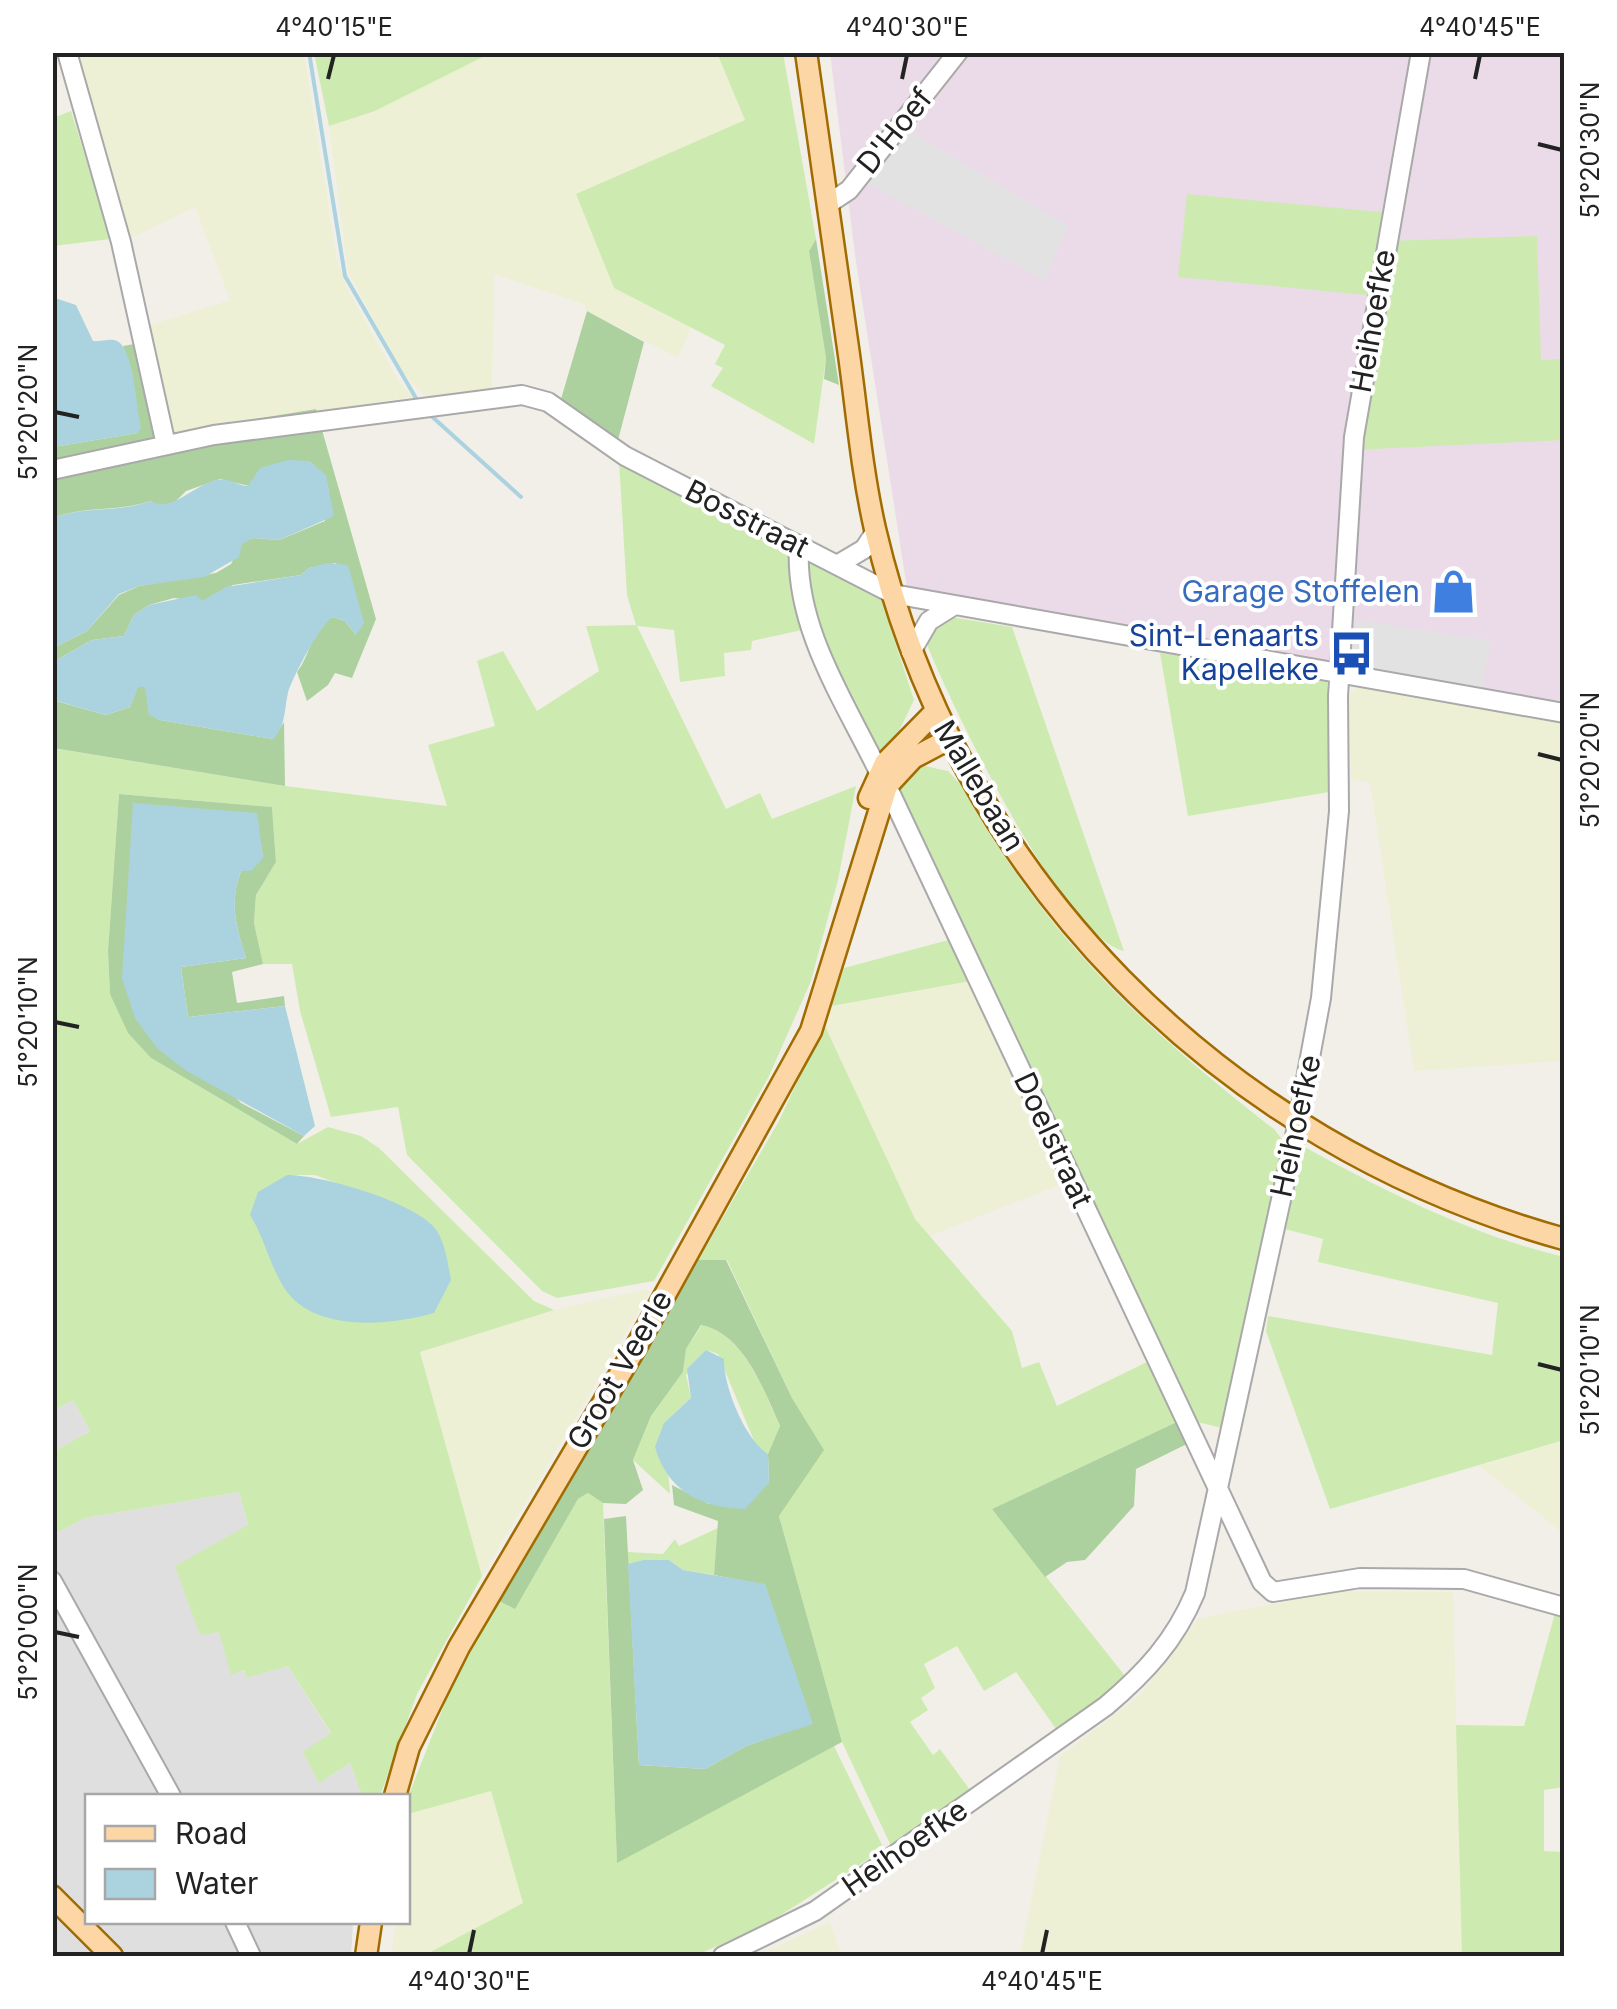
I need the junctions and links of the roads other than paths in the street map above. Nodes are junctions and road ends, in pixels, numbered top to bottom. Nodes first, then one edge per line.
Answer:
1 (68, 52) edge
2 (806, 52) edge
3 (958, 52) edge
4 (1421, 52) edge
5 (828, 204) junction
6 (166, 445) junction
7 (52, 470) edge
8 (876, 531) junction
9 (799, 546) junction
10 (837, 565) junction
11 (893, 594) junction
12 (953, 606) junction
13 (911, 652) junction
14 (1340, 676) junction
15 (935, 712) junction
16 (1564, 713) edge
17 (949, 739) junction
18 (883, 779) junction
19 (1298, 1122) junction
20 (1564, 1238) edge
21 (1218, 1493) junction
22 (52, 1580) edge
23 (1564, 1607) edge
24 (169, 1794) edge
25 (396, 1794) edge
26 (52, 1896) edge
27 (236, 1924) edge
28 (370, 1924) edge
29 (112, 1956) edge
30 (251, 1956) edge
31 (366, 1956) edge
32 (722, 1956) edge

1 - 6 street
2 - 5 main road, Mallebaan
3 - 5 street, D'Hoef
4 - 14 street, Heihoefke
5 - 8 main road, Mallebaan
6 - 7 street, Bosstraat
6 - 9 street, Bosstraat
8 - 10 street
8 - 11 main road, Mallebaan
9 - 10 street, Bosstraat
9 - 18 street, Doelstraat
10 - 11 street, Bosstraat
11 - 12 street, Bosstraat
11 - 13 main road, Mallebaan
12 - 13 street
12 - 14 street, Bosstraat
13 - 15 main road, Mallebaan
14 - 16 street, Bosstraat
14 - 19 street, Heihoefke
15 - 17 main road, Mallebaan
15 - 18 main road, Groot Veerle
17 - 18 main road
17 - 19 main road, Mallebaan
18 - 21 street, Doelstraat
18 - 25 main road, Groot Veerle
19 - 20 main road, Mallebaan
19 - 21 street, Heihoefke
21 - 23 street, Doelstraat
21 - 32 street, Heihoefke
22 - 24 street
26 - 29 main road
27 - 30 street
28 - 31 main road

